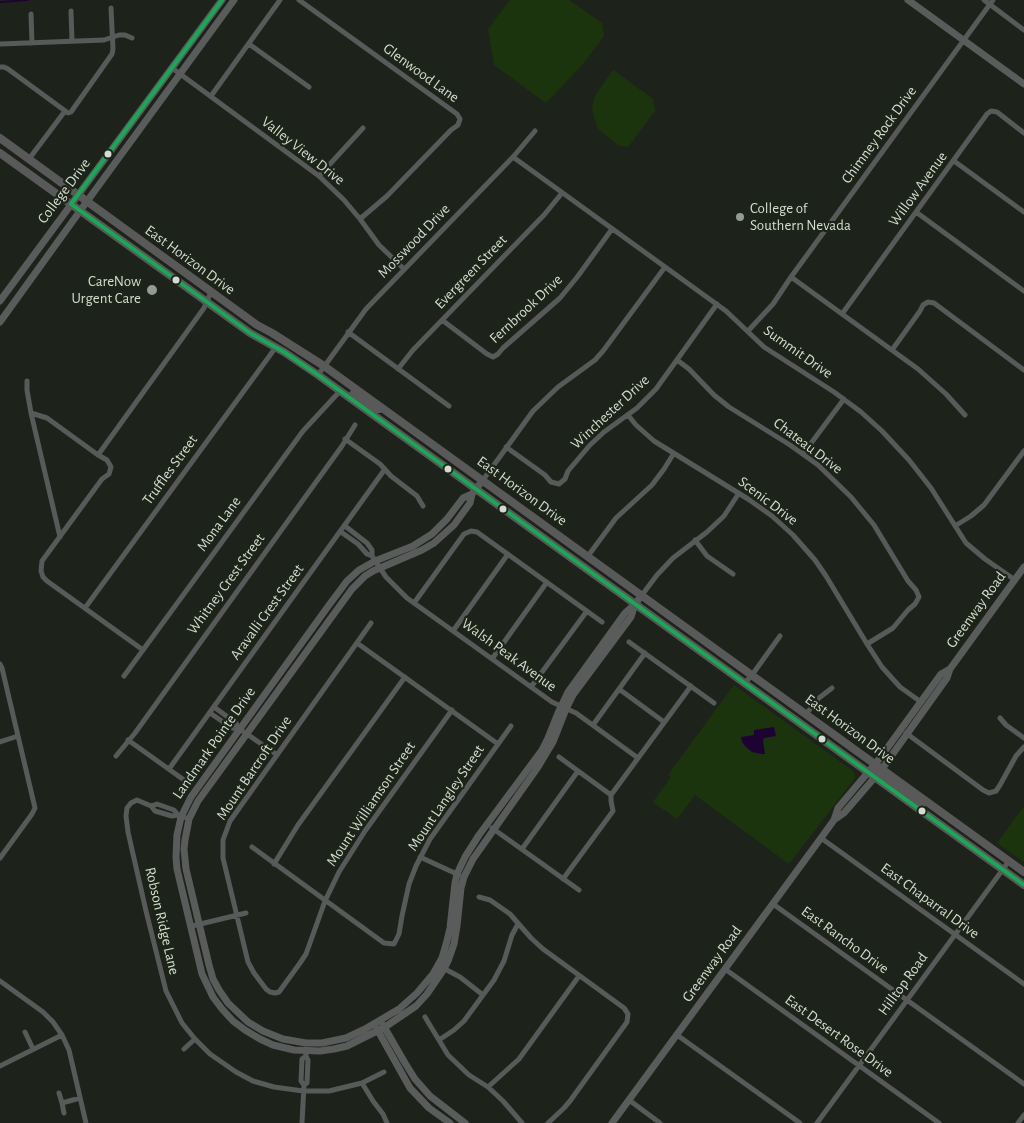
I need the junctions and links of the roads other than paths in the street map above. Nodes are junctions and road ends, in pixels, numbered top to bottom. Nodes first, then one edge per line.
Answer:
1 (222, 0) edge
2 (234, 0) edge
3 (280, 0) edge
4 (299, 0) edge
5 (908, 0) edge
6 (984, 0) edge
7 (991, 2) edge
8 (112, 8) dead end
9 (71, 11) dead end
10 (31, 14) dead end
11 (1024, 30) edge
12 (112, 38) junction
13 (132, 38) dead end
14 (964, 40) junction
15 (72, 41) junction
16 (32, 43) junction
17 (0, 44) edge
18 (249, 44) junction
19 (0, 67) edge
20 (172, 68) junction
21 (180, 73) junction
22 (1024, 84) edge
23 (309, 87) dead end
24 (211, 96) junction
25 (145, 105) junction
26 (64, 110) junction
27 (363, 128) dead end
28 (535, 131) dead end
29 (1024, 133) edge
30 (0, 138) edge
31 (132, 140) junction
32 (0, 153) edge
33 (513, 157) junction
34 (29, 159) junction
35 (954, 161) junction
36 (319, 176) junction
37 (562, 193) junction
38 (78, 195) junction
39 (87, 201) junction
40 (71, 204) junction
41 (80, 211) junction
42 (916, 212) junction
43 (1024, 212) edge
44 (360, 219) junction
45 (612, 229) junction
46 (665, 267) junction
47 (404, 269) junction
48 (791, 277) junction
49 (1024, 291) edge
50 (211, 292) junction
51 (0, 301) edge
52 (207, 303) junction
53 (717, 304) junction
54 (3, 312) edge
55 (842, 314) junction
56 (442, 320) junction
57 (0, 322) edge
58 (748, 331) junction
59 (348, 332) junction
60 (276, 348) junction
61 (892, 350) junction
62 (677, 360) junction
63 (324, 366) junction
64 (398, 369) junction
65 (1024, 370) edge
66 (318, 375) junction
67 (27, 381) dead end
68 (340, 391) junction
69 (844, 399) junction
70 (449, 406) dead end
71 (384, 409) junction
72 (31, 413) junction
73 (628, 415) junction
74 (965, 416) dead end
75 (354, 426) dead end
76 (345, 439) junction
77 (506, 447) junction
78 (1024, 451) edge
79 (674, 453) junction
80 (803, 454) junction
81 (98, 455) junction
82 (385, 469) junction
83 (483, 480) junction
84 (474, 492) junction
85 (739, 493) junction
86 (423, 506) dead end
87 (345, 526) junction
88 (955, 526) junction
89 (341, 532) junction
90 (60, 537) junction
91 (695, 540) junction
92 (508, 554) junction
93 (588, 556) junction
94 (375, 562) junction
95 (1024, 567) edge
96 (733, 574) dead end
97 (1015, 580) junction
98 (547, 582) junction
99 (642, 595) junction
100 (414, 603) junction
101 (635, 604) junction
102 (85, 608) junction
103 (587, 611) junction
104 (602, 622) dead end
105 (371, 623) dead end
106 (453, 631) junction
107 (780, 636) dead end
108 (629, 642) dead end
109 (357, 643) junction
110 (867, 644) junction
111 (143, 650) junction
112 (645, 653) junction
113 (492, 659) junction
114 (0, 664) edge
115 (950, 669) junction
116 (752, 675) junction
117 (124, 676) dead end
118 (405, 677) junction
119 (744, 684) junction
120 (691, 686) junction
121 (531, 687) junction
122 (832, 688) dead end
123 (619, 689) junction
124 (922, 702) junction
125 (714, 703) dead end
126 (214, 707) junction
127 (563, 707) junction
128 (452, 710) junction
129 (210, 713) junction
130 (806, 714) junction
131 (1000, 718) dead end
132 (664, 722) junction
133 (593, 725) junction
134 (511, 726) dead end
135 (239, 730) junction
136 (904, 732) junction
137 (247, 734) junction
138 (18, 736) junction
139 (1024, 738) edge
140 (128, 740) junction
141 (0, 742) edge
142 (498, 744) junction
143 (1024, 747) edge
144 (277, 755) junction
145 (116, 756) dead end
146 (559, 757) dead end
147 (638, 758) junction
148 (169, 769) junction
149 (578, 771) junction
150 (877, 771) junction
151 (868, 772) junction
152 (184, 780) dead end
153 (611, 795) junction
154 (180, 816) junction
155 (189, 819) junction
156 (834, 820) junction
157 (491, 827) junction
158 (821, 838) junction
159 (252, 847) dead end
160 (522, 849) junction
161 (420, 857) junction
162 (0, 858) edge
163 (1009, 861) junction
164 (274, 864) junction
165 (1003, 869) junction
166 (1024, 872) edge
167 (461, 875) junction
168 (563, 879) junction
169 (1024, 879) edge
170 (1024, 885) edge
171 (578, 890) dead end
172 (479, 897) dead end
173 (325, 900) junction
174 (773, 904) junction
175 (246, 913) dead end
176 (237, 915) junction
177 (518, 924) junction
178 (195, 925) junction
179 (955, 934) junction
180 (441, 967) junction
181 (725, 969) junction
182 (579, 976) junction
183 (0, 981) edge
184 (1024, 984) edge
185 (275, 993) joint
186 (484, 995) junction
187 (907, 1000) junction
188 (426, 1017) dead end
189 (379, 1026) junction
190 (25, 1032) dead end
191 (62, 1035) junction
192 (677, 1035) junction
193 (195, 1039) junction
194 (439, 1040) junction
195 (33, 1049) junction
196 (184, 1049) dead end
197 (306, 1050) junction
198 (0, 1066) edge
199 (859, 1066) junction
200 (384, 1072) dead end
201 (362, 1083) junction
202 (1024, 1084) edge
203 (488, 1087) junction
204 (304, 1088) junction
205 (59, 1093) dead end
206 (80, 1098) junction
207 (629, 1100) junction
208 (62, 1103) junction
209 (64, 1113) dead end
210 (1024, 1115) edge
211 (86, 1123) edge
212 (302, 1123) edge
213 (387, 1123) edge
214 (450, 1123) edge
215 (466, 1123) edge
216 (522, 1123) edge
217 (548, 1123) edge
218 (612, 1123) edge
219 (660, 1123) edge
220 (800, 1123) edge
221 (817, 1123) edge
222 (939, 1123) edge
223 (1018, 1123) edge

1 - 20 street, College Drive
2 - 21 street, College Drive
3 - 18 street
4 - 44 street, Glenwood Lane
5 - 14 street
6 - 7 street
7 - 11 street
7 - 14 street, Chimney Rock Drive
8 - 12 street
9 - 15 street
10 - 16 street
12 - 13 street
12 - 15 street
12 - 26 street
14 - 22 street
14 - 48 street, Chimney Rock Drive
15 - 16 street
16 - 17 street
18 - 23 street
18 - 24 street
19 - 26 street
20 - 21 street, Valley View Drive
20 - 25 street, College Drive
21 - 24 street, Valley View Drive
21 - 31 street, College Drive
24 - 36 street, Valley View Drive
25 - 31 street
25 - 38 street, College Drive
26 - 34 street
27 - 36 street
28 - 33 street, Mosswood Drive
29 - 35 street, Willow Avenue
30 - 34 main road, East Horizon Drive
31 - 39 street, College Drive
32 - 40 main road, East Horizon Drive
33 - 37 street, Summit Drive
33 - 47 street, Mosswood Drive
34 - 38 main road, East Horizon Drive
35 - 42 street, Willow Avenue
35 - 43 street
36 - 44 street, Valley View Drive
37 - 45 street, Summit Drive
37 - 56 street, Evergreen Street
38 - 39 main road, East Horizon Drive
38 - 40 street, College Drive
39 - 41 street, College Drive
39 - 50 main road, East Horizon Drive
40 - 41 main road, East Horizon Drive
40 - 51 street, College Drive
41 - 52 main road, East Horizon Drive
41 - 54 street, College Drive
42 - 49 street
42 - 55 street, Willow Avenue
44 - 47 street, Valley View Drive
45 - 46 street, Summit Drive
45 - 56 street, Fernbrook Drive
46 - 53 street, Summit Drive
46 - 77 street
47 - 59 street, Mosswood Drive
48 - 55 street
48 - 58 street, Chimney Rock Drive
50 - 52 street
50 - 63 main road, East Horizon Drive
52 - 60 main road, East Horizon Drive
52 - 81 street
53 - 58 street, Summit Drive
53 - 62 street, Winchester Drive
54 - 57 street, College Drive
55 - 61 street
56 - 64 street, Evergreen Street
58 - 69 street, Summit Drive
59 - 63 street, Mosswood Drive
59 - 64 street
60 - 66 main road, East Horizon Drive
60 - 102 street, Truffles Street
61 - 65 street
61 - 74 street
62 - 73 street, Winchester Drive
62 - 80 street, Chateau Drive
63 - 66 street, Mosswood Drive
63 - 71 main road, East Horizon Drive
64 - 70 street
66 - 68 main road, East Horizon Drive
67 - 72 street
68 - 71 main road
68 - 84 main road, East Horizon Drive
68 - 111 street, Mona Lane
69 - 80 street
69 - 88 street, Summit Drive
71 - 83 main road, East Horizon Drive
72 - 81 street
72 - 90 street
73 - 77 street, Winchester Drive
73 - 79 street, Scenic Drive
75 - 76 street, Whitney Crest Street
76 - 82 street
76 - 140 street, Whitney Crest Street
77 - 83 street
78 - 88 street
79 - 85 street, Scenic Drive
79 - 93 street
80 - 110 street, Chateau Drive
81 - 90 street
82 - 86 street
82 - 87 street, Aravalli Crest Street
83 - 84 street, Landmark Pointe Drive
83 - 93 main road, East Horizon Drive
84 - 94 street, Landmark Pointe Drive
84 - 101 main road, East Horizon Drive
85 - 91 street
85 - 110 street, Scenic Drive
87 - 89 street, Aravalli Crest Street
87 - 94 street
88 - 97 street, Summit Drive
89 - 94 street
89 - 126 street, Aravalli Crest Street
90 - 102 street
91 - 96 street
91 - 99 street
92 - 98 street
92 - 100 street
92 - 106 street
93 - 99 main road, East Horizon Drive
94 - 100 street, Walsh Peak Avenue
94 - 135 street, Landmark Pointe Drive
94 - 137 street, Landmark Pointe Drive
95 - 97 street, Greenway Road
97 - 115 street, Greenway Road
98 - 103 street
98 - 113 street
99 - 101 street, Landmark Pointe Drive
99 - 116 main road, East Horizon Drive
100 - 106 street, Walsh Peak Avenue
101 - 119 main road, East Horizon Drive
101 - 127 street, Landmark Pointe Drive
102 - 111 street
103 - 104 street
103 - 121 street
105 - 109 street, Mount Barcroft Drive
106 - 113 street, Walsh Peak Avenue
107 - 116 street
108 - 112 street
109 - 118 street
109 - 144 street, Mount Barcroft Drive
110 - 124 street, Scenic Drive
111 - 117 street, Mona Lane
112 - 120 street
112 - 123 street
113 - 121 street, Walsh Peak Avenue
114 - 138 street
115 - 124 street, Greenway Road
115 - 136 street, Greenway Road
116 - 119 street
116 - 130 main road, East Horizon Drive
118 - 128 street
118 - 164 street
119 - 151 main road, East Horizon Drive
120 - 125 street
120 - 132 street
121 - 127 street, Walsh Peak Avenue
122 - 130 street
123 - 132 street
123 - 133 street
124 - 136 street, Greenway Road
126 - 129 street, Aravalli Crest Street
126 - 135 street
127 - 133 street, Walsh Peak Avenue
127 - 157 street, Landmark Pointe Drive
128 - 142 street
128 - 173 street, Mount Williamson Street
129 - 135 street
129 - 148 street, Aravalli Crest Street
130 - 150 main road, East Horizon Drive
131 - 139 street
132 - 147 street
133 - 147 street, Walsh Peak Avenue
134 - 142 street, Mount Langley Street
135 - 137 street
135 - 154 street, Landmark Pointe Drive
136 - 143 street
136 - 150 street, Greenway Road
137 - 144 street
137 - 155 street, Landmark Pointe Drive
138 - 141 street
138 - 162 street
140 - 145 street, Whitney Crest Street
140 - 148 street
142 - 161 street, Mount Langley Street
144 - 176 street, Mount Barcroft Drive
146 - 149 street
147 - 153 street
148 - 152 street
149 - 153 street
149 - 160 street
150 - 151 main road
150 - 156 street, Greenway Road
150 - 163 main road
150 - 165 main road, East Horizon Drive
151 - 156 street, Greenway Road
153 - 168 street
154 - 155 street
154 - 178 street, Landmark Pointe Drive
154 - 193 street, Robson Ridge Lane
155 - 178 street, Landmark Pointe Drive
156 - 158 street, Greenway Road
157 - 160 street
157 - 167 street, Landmark Pointe Drive
158 - 174 street, Greenway Road
158 - 179 street, East Chaparral Drive
159 - 164 street
160 - 168 street
161 - 167 street
161 - 173 street, Mount Langley Street
163 - 165 street, Hilltop Road
163 - 166 main road
164 - 173 street
165 - 169 main road
165 - 170 main road, East Horizon Drive
165 - 179 street, Hilltop Road
167 - 180 street, Landmark Pointe Drive
168 - 171 street
172 - 177 street
173 - 185 street, Mount Williamson Street
174 - 181 street, Greenway Road
174 - 187 street, East Rancho Drive
175 - 176 street
176 - 178 street
176 - 185 street, Mount Barcroft Drive
177 - 182 street
177 - 186 street
178 - 197 street, Landmark Pointe Drive
179 - 184 street, East Chaparral Drive
179 - 187 street, Hilltop Road
180 - 186 street
180 - 189 street, Landmark Pointe Drive
181 - 192 street, Greenway Road
181 - 199 street, East Desert Rose Drive
182 - 203 street
182 - 217 street
183 - 191 street
186 - 194 street
187 - 199 street, Hilltop Road
187 - 202 street, East Rancho Drive
188 - 194 street
189 - 197 street, Landmark Pointe Drive
189 - 214 street
189 - 215 street
190 - 195 street
191 - 195 street
191 - 206 street
192 - 207 street, Greenway Road
192 - 220 street
193 - 196 street
193 - 204 street, Robson Ridge Lane
194 - 203 street
195 - 198 street
197 - 204 street
199 - 221 street, Hilltop Road
199 - 222 street, East Desert Rose Drive
200 - 201 street, Robson Ridge Lane
201 - 204 street, Robson Ridge Lane
201 - 213 street
203 - 216 street
204 - 212 street
205 - 208 street
206 - 208 street
206 - 211 street
207 - 218 street, Greenway Road
207 - 219 street
208 - 209 street
210 - 223 street

